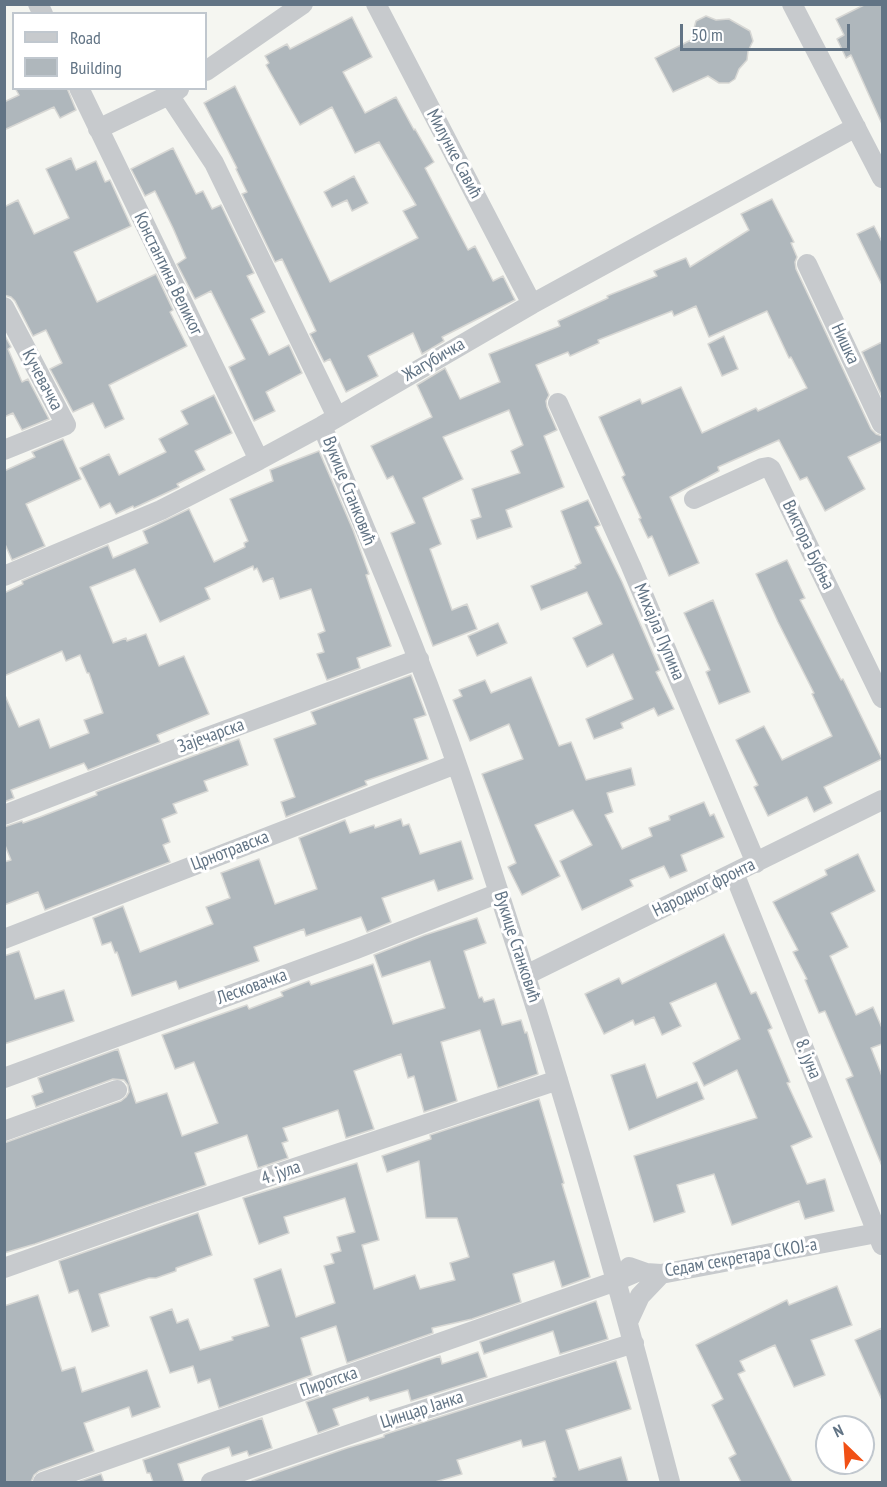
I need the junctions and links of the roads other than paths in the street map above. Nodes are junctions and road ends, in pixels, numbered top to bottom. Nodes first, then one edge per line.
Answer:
1 (303, 4) edge
2 (376, 4) edge
3 (792, 4) edge
4 (207, 70) edge
5 (80, 90) edge
6 (174, 92) edge
7 (856, 127) junction
8 (98, 129) junction
9 (875, 145) edge
10 (882, 178) edge
11 (807, 264) dead end
12 (532, 303) junction
13 (4, 307) edge
14 (558, 403) dead end
15 (329, 421) junction
16 (882, 424) edge
17 (4, 450) edge
18 (259, 460) junction
19 (694, 499) dead end
20 (4, 576) edge
21 (419, 659) junction
22 (882, 698) edge
23 (456, 764) junction
24 (882, 800) edge
25 (4, 815) edge
26 (756, 863) junction
27 (734, 873) junction
28 (499, 893) junction
29 (4, 939) edge
30 (526, 975) junction
31 (4, 1078) edge
32 (558, 1080) junction
33 (117, 1090) dead end
34 (4, 1131) edge
35 (881, 1236) edge
36 (607, 1247) junction
37 (4, 1268) edge
38 (639, 1271) junction
39 (661, 1274) junction
40 (616, 1281) junction
41 (628, 1322) junction
42 (634, 1343) junction
43 (43, 1482) edge
44 (211, 1482) edge
45 (670, 1482) edge

1 - 4 street
2 - 12 street, Милунке Савић
3 - 7 street
5 - 8 street, Константина Великог
6 - 8 street
6 - 15 street, Вукице Станковић
7 - 9 street
7 - 12 street, Жагубичка
8 - 18 street, Константина Великог
9 - 10 street
11 - 16 street, Нишка
12 - 15 street, Жагубичка
13 - 17 street, Кучевачка
14 - 26 street, Михајла Пупина
15 - 18 street, Жагубичка
15 - 21 street, Вукице Станковић
18 - 20 street, Жагубичка
19 - 22 street, Виктора Бубња
21 - 23 street, Вукице Станковић
21 - 25 street, Зајечарска
23 - 28 street, Вукице Станковић
23 - 29 street, Црнотравска
24 - 26 street, Народног фронта
26 - 27 street, Народног фронта
27 - 30 street, Народног фронта
27 - 35 street, 8. јуна
28 - 30 street, Вукице Станковић
28 - 31 street, Лесковачка
30 - 32 street, Вукице Станковић
32 - 36 street, Вукице Станковић
32 - 37 street, 4. јула
33 - 34 street
35 - 39 street, Седам секретара СКОЈ-а
36 - 38 street, Седам секретара СКОЈ-а
36 - 40 street, Вукице Станковић
38 - 39 street, Седам секретара СКОЈ-а
38 - 40 street, Пиротска
39 - 41 street
40 - 41 street, Вукице Станковић
40 - 43 street, Пиротска
41 - 42 street, Вукице Станковић
42 - 44 street, Цинцар Јанка
42 - 45 street, Вукице Станковић

